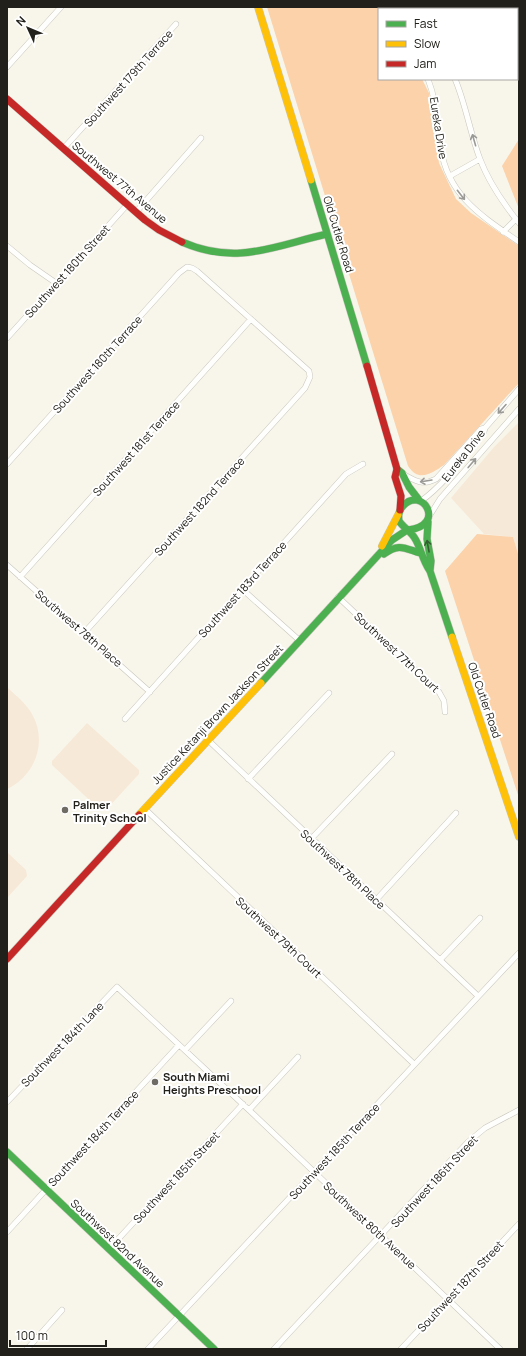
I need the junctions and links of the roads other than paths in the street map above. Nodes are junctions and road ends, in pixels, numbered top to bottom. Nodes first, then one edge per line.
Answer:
1 (61, 7) edge
2 (258, 7) edge
3 (390, 7) edge
4 (386, 8) edge
5 (176, 24) dead end
6 (7, 67) edge
7 (428, 80) edge
8 (455, 80) edge
9 (7, 99) edge
10 (201, 138) dead end
11 (63, 149) junction
12 (480, 159) junction
13 (450, 176) junction
14 (127, 205) junction
15 (136, 212) junction
16 (518, 221) edge
17 (503, 232) junction
18 (327, 234) junction
19 (519, 242) edge
20 (7, 246) edge
21 (56, 283) junction
22 (251, 318) junction
23 (7, 338) edge
24 (519, 390) edge
25 (519, 409) edge
26 (485, 428) junction
27 (7, 464) edge
28 (363, 464) dead end
29 (396, 469) junction
30 (403, 474) junction
31 (420, 500) junction
32 (399, 513) junction
33 (430, 514) junction
34 (428, 522) junction
35 (407, 530) junction
36 (420, 553) junction
37 (378, 555) junction
38 (7, 565) edge
39 (430, 571) junction
40 (20, 577) junction
41 (242, 589) junction
42 (338, 597) junction
43 (84, 633) junction
44 (299, 640) junction
45 (150, 692) junction
46 (329, 693) dead end
47 (446, 712) dead end
48 (125, 719) dead end
49 (208, 740) junction
50 (392, 754) dead end
51 (248, 779) junction
52 (144, 809) junction
53 (456, 813) dead end
54 (519, 837) edge
55 (311, 839) junction
56 (376, 900) junction
57 (480, 918) dead end
58 (519, 953) edge
59 (7, 959) edge
60 (440, 960) junction
61 (117, 987) joint
62 (478, 996) junction
63 (231, 1001) dead end
64 (179, 1045) junction
65 (185, 1050) junction
66 (298, 1057) dead end
67 (414, 1064) junction
68 (7, 1102) edge
69 (243, 1104) junction
70 (249, 1110) junction
71 (519, 1110) edge
72 (7, 1152) edge
73 (314, 1172) junction
74 (46, 1189) junction
75 (519, 1224) edge
76 (7, 1232) edge
77 (382, 1236) junction
78 (109, 1249) junction
79 (448, 1298) junction
80 (62, 1310) dead end
81 (179, 1316) junction
82 (27, 1349) edge
83 (148, 1349) edge
84 (214, 1349) edge
85 (274, 1349) edge
86 (401, 1349) edge
87 (500, 1349) edge

1 - 6 street
2 - 18 main road, Old Cutler Road
3 - 4 street
5 - 11 street, Southwest 179th Terrace
7 - 13 street, Eureka Drive
12 -> 8 street
9 - 11 main road, Southwest 77th Avenue
10 - 15 street
11 - 14 main road, Southwest 77th Avenue
12 - 13 street
12 - 16 street
13 -> 17 street, Eureka Drive
14 - 15 main road, Southwest 77th Avenue
14 - 21 street, Southwest 180th Street
15 - 18 main road, Southwest 77th Avenue
16 - 17 street
17 - 19 street, Eureka Drive
18 - 29 main road, Old Cutler Road
20 - 21 street
21 - 23 street, Southwest 180th Street
22 - 27 street, Southwest 180th Terrace
22 - 40 street, Southwest 181st Terrace
22 - 43 street, Southwest 182nd Terrace
24 -> 26 street, Eureka Drive
33 -> 25 street, Eureka Drive
26 -> 30 street
26 - 31 street, Eureka Drive
28 - 41 street, Southwest 183rd Terrace
29 - 30 main road
29 - 32 main road, Old Cutler Road
30 - 31 main road
31 - 32 main road
31 - 33 main road
32 - 35 main road
32 - 37 main road, Justice Ketanji Brown Jackson Street
33 - 34 main road
34 - 35 main road
39 -> 34 main road, Old Cutler Road
35 - 36 main road, Old Cutler Road
35 - 37 main road, Justice Ketanji Brown Jackson Street
36 - 37 main road
36 - 39 main road, Old Cutler Road
37 - 42 main road, Justice Ketanji Brown Jackson Street
38 - 40 street, Southwest 78th Place
39 - 54 main road, Old Cutler Road
40 - 43 street, Southwest 78th Place
41 - 44 street
41 - 45 street, Southwest 183rd Terrace
42 - 44 main road, Justice Ketanji Brown Jackson Street
42 - 47 street, Southwest 77th Court
43 - 45 street, Southwest 78th Place
44 - 49 main road, Justice Ketanji Brown Jackson Street
45 - 48 street, Southwest 183rd Terrace
46 - 51 street
49 - 51 street, Southwest 78th Place
49 - 52 main road, Justice Ketanji Brown Jackson Street
50 - 55 street
51 - 55 street, Southwest 78th Place
52 - 59 main road, Justice Ketanji Brown Jackson Street
52 - 67 street, Southwest 79th Court
53 - 56 street
55 - 56 street, Southwest 78th Place
56 - 60 street, Southwest 78th Place
57 - 60 street
58 - 62 street, Southwest 185th Terrace
60 - 62 street, Southwest 78th Place
61 - 64 street, Southwest 80th Avenue
61 - 68 street, Southwest 184th Lane
62 - 67 street, Southwest 185th Terrace
63 - 65 street
64 - 65 street, Southwest 80th Avenue
64 - 74 street, Southwest 184th Terrace
65 - 69 street, Southwest 80th Avenue
66 - 70 street
67 - 73 street, Southwest 185th Terrace
69 - 70 street, Southwest 80th Avenue
69 - 78 street, Southwest 185th Street
70 - 73 street, Southwest 80th Avenue
71 - 77 street, Southwest 186th Street
72 - 74 main road, Southwest 82nd Avenue
73 - 77 street, Southwest 80th Avenue
73 - 81 street, Southwest 185th Terrace
74 - 76 street, Southwest 184th Terrace
74 - 78 main road, Southwest 82nd Avenue
75 - 79 street, Southwest 187th Street
77 - 79 street, Southwest 80th Avenue
77 - 85 street, Southwest 186th Street
78 - 81 main road, Southwest 82nd Avenue
79 - 86 street, Southwest 187th Street
79 - 87 street, Southwest 80th Avenue
80 - 82 street
81 - 83 street, Southwest 185th Terrace
81 - 84 main road, Southwest 82nd Avenue

